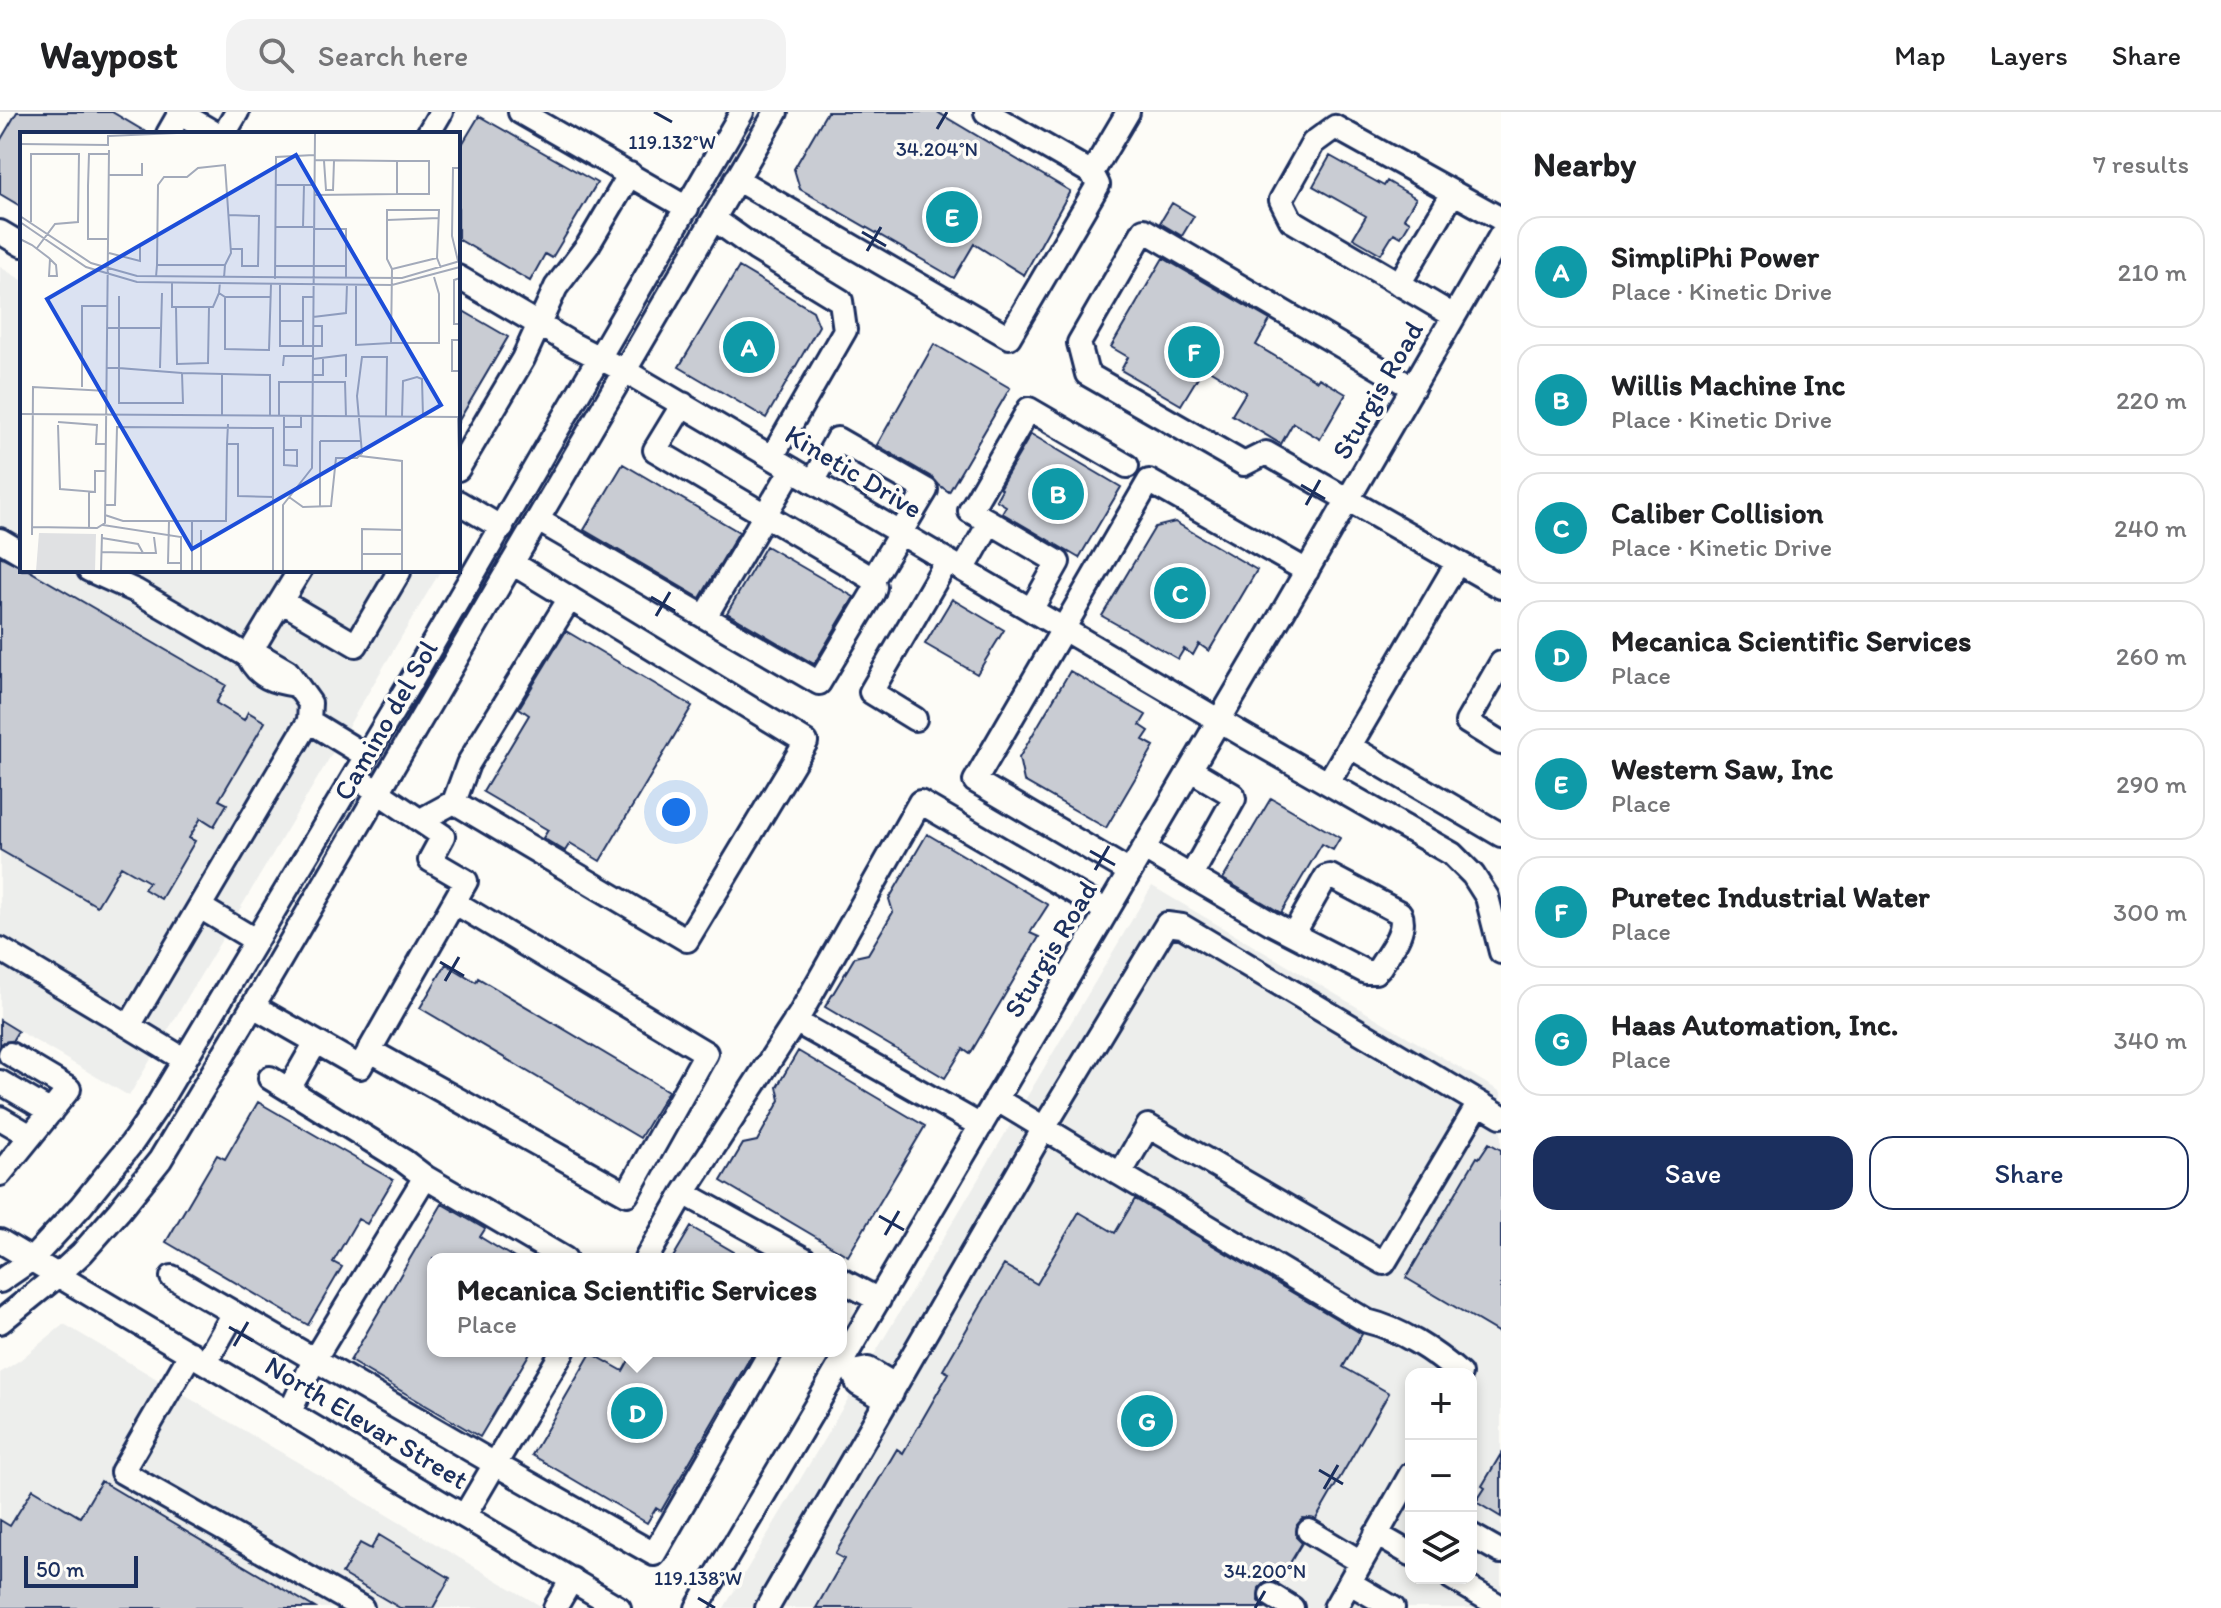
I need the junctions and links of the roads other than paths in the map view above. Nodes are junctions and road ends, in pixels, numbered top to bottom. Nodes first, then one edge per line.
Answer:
1 (179, 112) edge
2 (237, 112) edge
3 (441, 112) edge
4 (520, 112) edge
5 (742, 112) edge
6 (776, 112) edge
7 (986, 112) edge
8 (1128, 112) edge
9 (169, 132) edge
10 (213, 132) edge
11 (225, 132) edge
12 (429, 132) edge
13 (1092, 173) junction
14 (630, 174) junction
15 (736, 179) junction
16 (1453, 193) junction
17 (687, 208) junction
18 (714, 219) junction
19 (1501, 219) edge
20 (0, 232) edge
21 (1501, 235) edge
22 (20, 244) edge
23 (460, 278) edge
24 (1399, 284) junction
25 (1454, 316) junction
26 (538, 324) junction
27 (601, 357) junction
28 (625, 371) junction
29 (1413, 388) junction
30 (683, 404) junction
31 (772, 457) junction
32 (460, 466) edge
33 (1127, 466) dead end
34 (792, 469) junction
35 (813, 482) junction
36 (1349, 499) junction
37 (460, 503) edge
38 (764, 515) junction
39 (538, 520) junction
40 (990, 522) junction
41 (502, 528) junction
42 (900, 533) junction
43 (0, 540) edge
44 (20, 552) edge
45 (512, 563) junction
46 (1457, 563) junction
47 (955, 565) junction
48 (1307, 571) junction
49 (96, 572) edge
50 (299, 572) edge
51 (399, 572) edge
52 (873, 579) junction
53 (1501, 587) edge
54 (570, 598) junction
55 (281, 601) junction
56 (1031, 610) junction
57 (705, 617) junction
58 (1063, 628) junction
59 (248, 656) junction
60 (1501, 663) edge
61 (915, 719) dead end
62 (1219, 720) junction
63 (309, 721) junction
64 (1501, 743) edge
65 (1349, 746) junction
66 (366, 756) junction
67 (1191, 770) junction
68 (354, 777) junction
69 (1328, 783) junction
70 (379, 791) junction
71 (454, 802) junction
72 (421, 820) junction
73 (1501, 835) edge
74 (1144, 849) junction
75 (1130, 872) junction
76 (1191, 876) junction
77 (454, 902) junction
78 (200, 907) junction
79 (1107, 911) junction
80 (1294, 933) junction
81 (255, 940) junction
82 (0, 949) edge
83 (1501, 952) edge
84 (253, 1006) junction
85 (795, 1021) junction
86 (129, 1026) junction
87 (316, 1042) junction
88 (369, 1050) junction
89 (10, 1054) dead end
90 (185, 1060) junction
91 (0, 1082) edge
92 (996, 1099) junction
93 (1479, 1103) junction
94 (51, 1112) junction
95 (1501, 1116) edge
96 (0, 1118) edge
97 (981, 1126) junction
98 (1044, 1128) junction
99 (31, 1136) junction
100 (0, 1174) edge
101 (1120, 1174) junction
102 (425, 1177) junction
103 (684, 1193) junction
104 (0, 1241) edge
105 (555, 1253) edge
106 (649, 1253) edge
107 (793, 1253) edge
108 (32, 1259) junction
109 (58, 1275) junction
110 (172, 1277) dead end
111 (0, 1281) edge
112 (847, 1283) edge
113 (879, 1300) junction
114 (234, 1313) junction
115 (0, 1322) edge
116 (559, 1357) edge
117 (768, 1357) edge
118 (198, 1358) junction
119 (314, 1360) junction
120 (847, 1368) junction
121 (1454, 1368) edge
122 (892, 1393) junction
123 (290, 1412) junction
124 (495, 1464) junction
125 (1405, 1484) edge
126 (465, 1515) junction
127 (1309, 1531) dead end
128 (1376, 1534) junction
129 (1477, 1538) edge
130 (1405, 1551) edge
131 (1501, 1552) edge
132 (1361, 1562) junction
133 (572, 1579) junction
134 (1350, 1583) junction
135 (1462, 1584) edge
136 (1271, 1595) dead end
137 (1501, 1607) edge
138 (362, 1608) edge
139 (555, 1608) edge
140 (619, 1608) edge
141 (697, 1608) edge
142 (767, 1608) edge
143 (1292, 1608) edge
144 (1335, 1608) edge
145 (1393, 1608) edge

1 - 9 street
1 - 10 street
2 - 11 street
3 - 12 street
4 - 14 street
5 - 17 street, Camino del Sol
6 - 15 street, Camino del Sol
7 - 13 street
8 - 13 street
13 - 15 street
14 - 17 street
14 - 26 street
15 - 18 street, Camino del Sol
16 - 19 street
16 - 24 street
16 - 24 street
17 - 27 street, Camino del Sol
18 - 28 street, Camino del Sol
18 - 31 street
20 - 22 street
21 - 25 street, Sturgis Road
23 - 26 street, Kinetic Drive
24 - 25 street
25 - 29 street, Sturgis Road
26 - 27 street, Kinetic Drive
26 - 32 street
27 - 28 street, Kinetic Drive
27 - 41 street, Camino del Sol
28 - 30 street, Kinetic Drive
28 - 39 street, Camino del Sol
29 - 36 street, Sturgis Road
29 - 36 street
30 - 31 street, Kinetic Drive
30 - 38 street
31 - 34 street, Kinetic Drive
33 - 40 street
34 - 35 street, Kinetic Drive
34 - 38 street
35 - 42 street, Kinetic Drive
35 - 42 street
36 - 46 street
36 - 48 street, Sturgis Road
37 - 41 street
38 - 52 street
38 - 57 street
39 - 45 street, Camino del Sol
39 - 57 street
40 - 47 street
40 - 56 street
41 - 66 street, Camino del Sol
42 - 47 street, Kinetic Drive
42 - 52 street
43 - 44 street
45 - 54 street
45 - 70 street, Camino del Sol
46 - 53 street
46 - 65 street
47 - 56 street, Kinetic Drive
47 - 61 street
48 - 58 street
48 - 62 street, Sturgis Road
49 - 59 street
50 - 55 street
51 - 55 street
52 - 57 street
54 - 71 street
54 - 71 street
55 - 59 street
56 - 58 street, Kinetic Drive
58 - 62 street, Kinetic Drive
58 - 75 street
59 - 63 street
60 - 64 street
62 - 67 street, Sturgis Road
62 - 69 street, Kinetic Drive
63 - 66 street
63 - 78 street
65 - 69 street
65 - 73 street
66 - 68 street, Camino del Sol
67 - 74 street, Sturgis Road
67 - 76 street
68 - 70 street
68 - 81 street, Camino del Sol
69 - 83 street, Kinetic Drive
70 - 72 street
70 - 84 street, Camino del Sol
71 - 72 street
72 - 77 street
74 - 75 street, Sturgis Road
74 - 76 street
75 - 79 street, Sturgis Road
76 - 80 street
77 - 88 street
77 - 88 street
78 - 81 street
78 - 86 street
79 - 85 street
79 - 92 street, Sturgis Road
80 - 80 street
81 - 90 street, Camino del Sol
82 - 86 street
84 - 87 street
84 - 109 street, Camino del Sol
85 - 97 street
85 - 103 street
86 - 90 street
87 - 88 street
87 - 102 street
89 - 94 street
90 - 108 street, Camino del Sol
91 - 94 street
92 - 97 street, Sturgis Road
92 - 98 street
93 - 95 street
93 - 98 street
93 - 101 street
94 - 99 street
96 - 99 street
97 - 113 street, Sturgis Road
98 - 101 street
98 - 122 street
99 - 100 street
101 - 121 street
102 - 105 street
102 - 119 street
103 - 106 street
103 - 107 street
104 - 108 street, North Elevar Street
108 - 109 street, North Elevar Street
108 - 111 street, Camino del Sol
109 - 115 street, Camino del Sol
109 - 118 street, North Elevar Street
110 - 114 street
112 - 113 street
113 - 120 street, Sturgis Road
114 - 118 street
114 - 119 street
116 - 124 street
117 - 124 street
118 - 123 street, North Elevar Street
118 - 138 street
119 - 123 street
119 - 124 street
120 - 122 street
120 - 141 street, Sturgis Road
122 - 142 street
123 - 126 street, North Elevar Street
124 - 126 street
125 - 128 street
126 - 133 street, North Elevar Street
127 - 132 street
128 - 130 street
128 - 132 street
129 - 131 street
132 - 134 street
133 - 139 street
133 - 140 street, North Elevar Street
134 - 144 street
134 - 145 street
135 - 137 street
136 - 143 street

